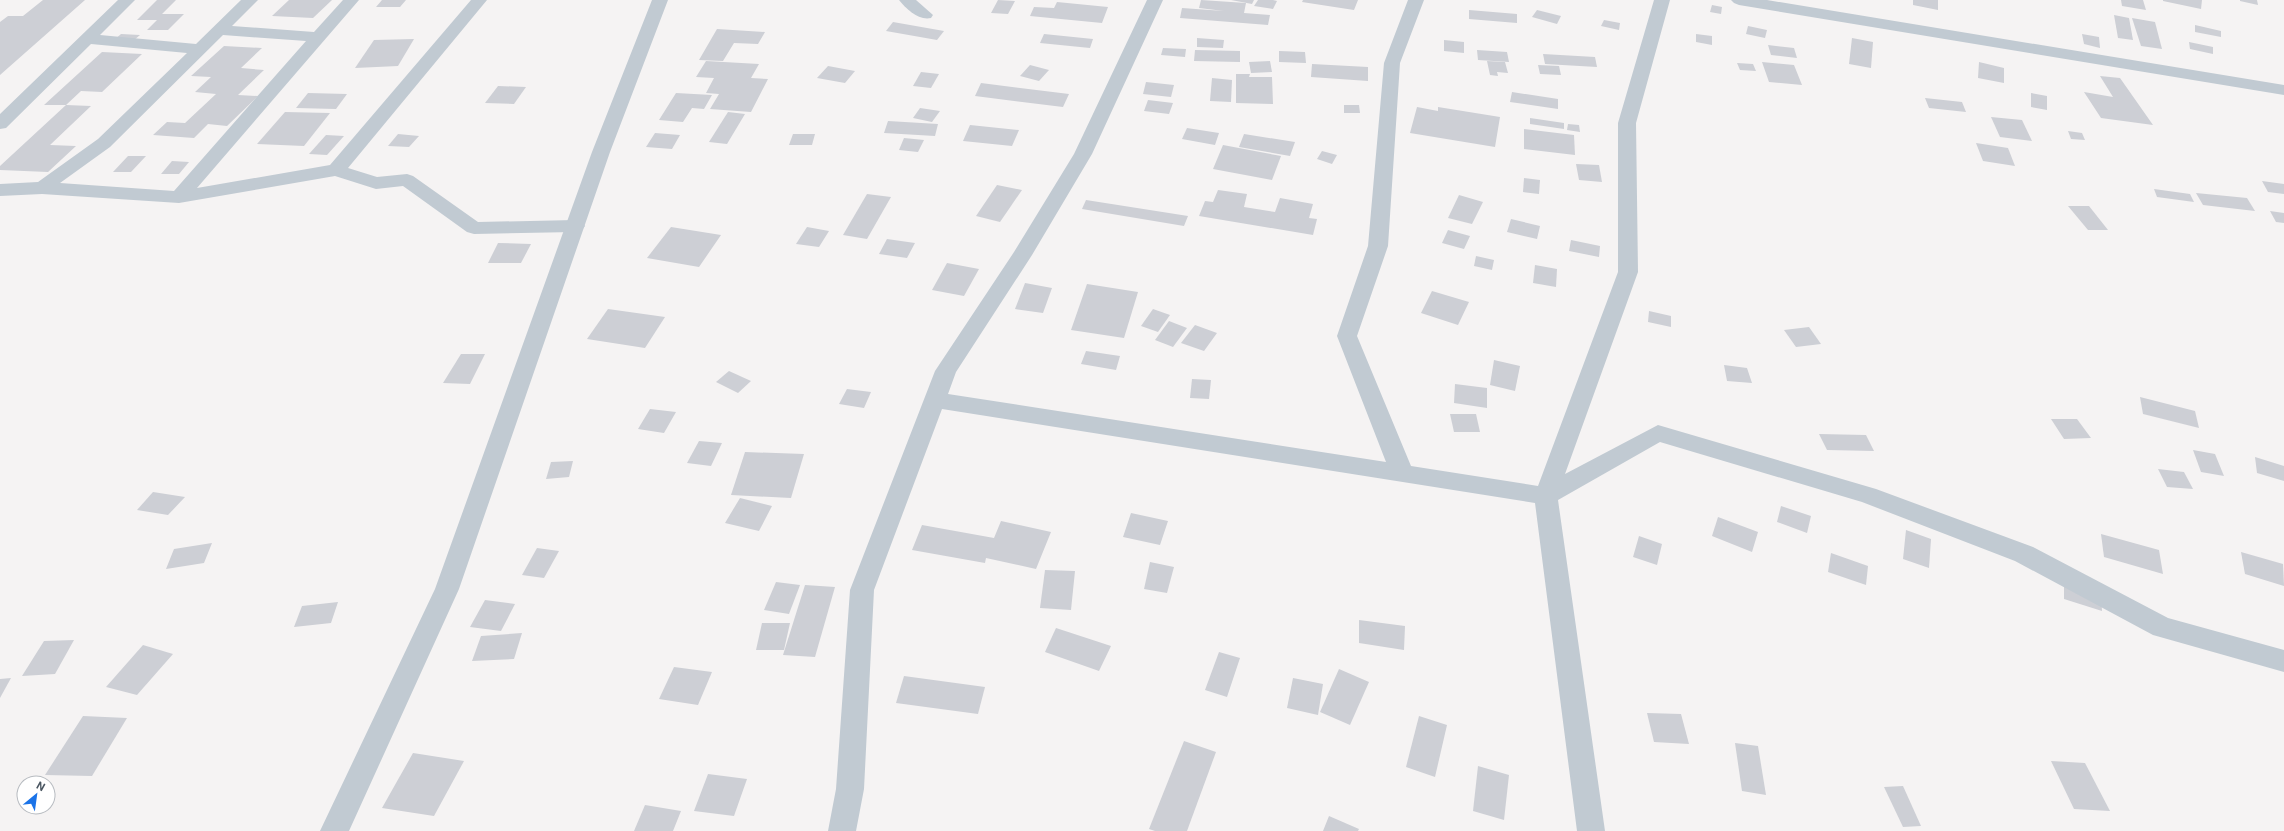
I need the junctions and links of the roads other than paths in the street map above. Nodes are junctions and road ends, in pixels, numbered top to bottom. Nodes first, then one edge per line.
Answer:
1 (127, 0) edge
2 (250, 0) edge
3 (351, 0) edge
4 (482, 0) edge
5 (660, 0) edge
6 (907, 0) edge
7 (1156, 0) edge
8 (1416, 0) edge
9 (1662, 0) edge
10 (1739, 0) edge
11 (925, 15) dead end
12 (220, 30) junction
13 (318, 37) junction
14 (85, 39) junction
15 (200, 49) junction
16 (2284, 90) edge
17 (3, 117) edge
18 (336, 170) junction
19 (42, 188) junction
20 (0, 190) edge
21 (179, 197) junction
22 (575, 226) junction
23 (935, 400) junction
24 (1402, 473) junction
25 (1546, 496) junction
26 (2284, 661) edge
27 (334, 831) edge
28 (842, 831) edge
29 (1591, 831) edge

1 - 14 street
2 - 12 street
3 - 13 street
4 - 18 street
5 - 22 street
6 - 11 street
7 - 23 street
8 - 24 street
9 - 25 street
10 - 16 street
12 - 13 street
12 - 15 street
13 - 21 street
14 - 15 street
14 - 17 street
15 - 19 street
18 - 21 street
18 - 22 street
19 - 20 street
19 - 21 street
22 - 27 street
23 - 24 street
23 - 28 street
24 - 25 street
25 - 26 street
25 - 29 street

